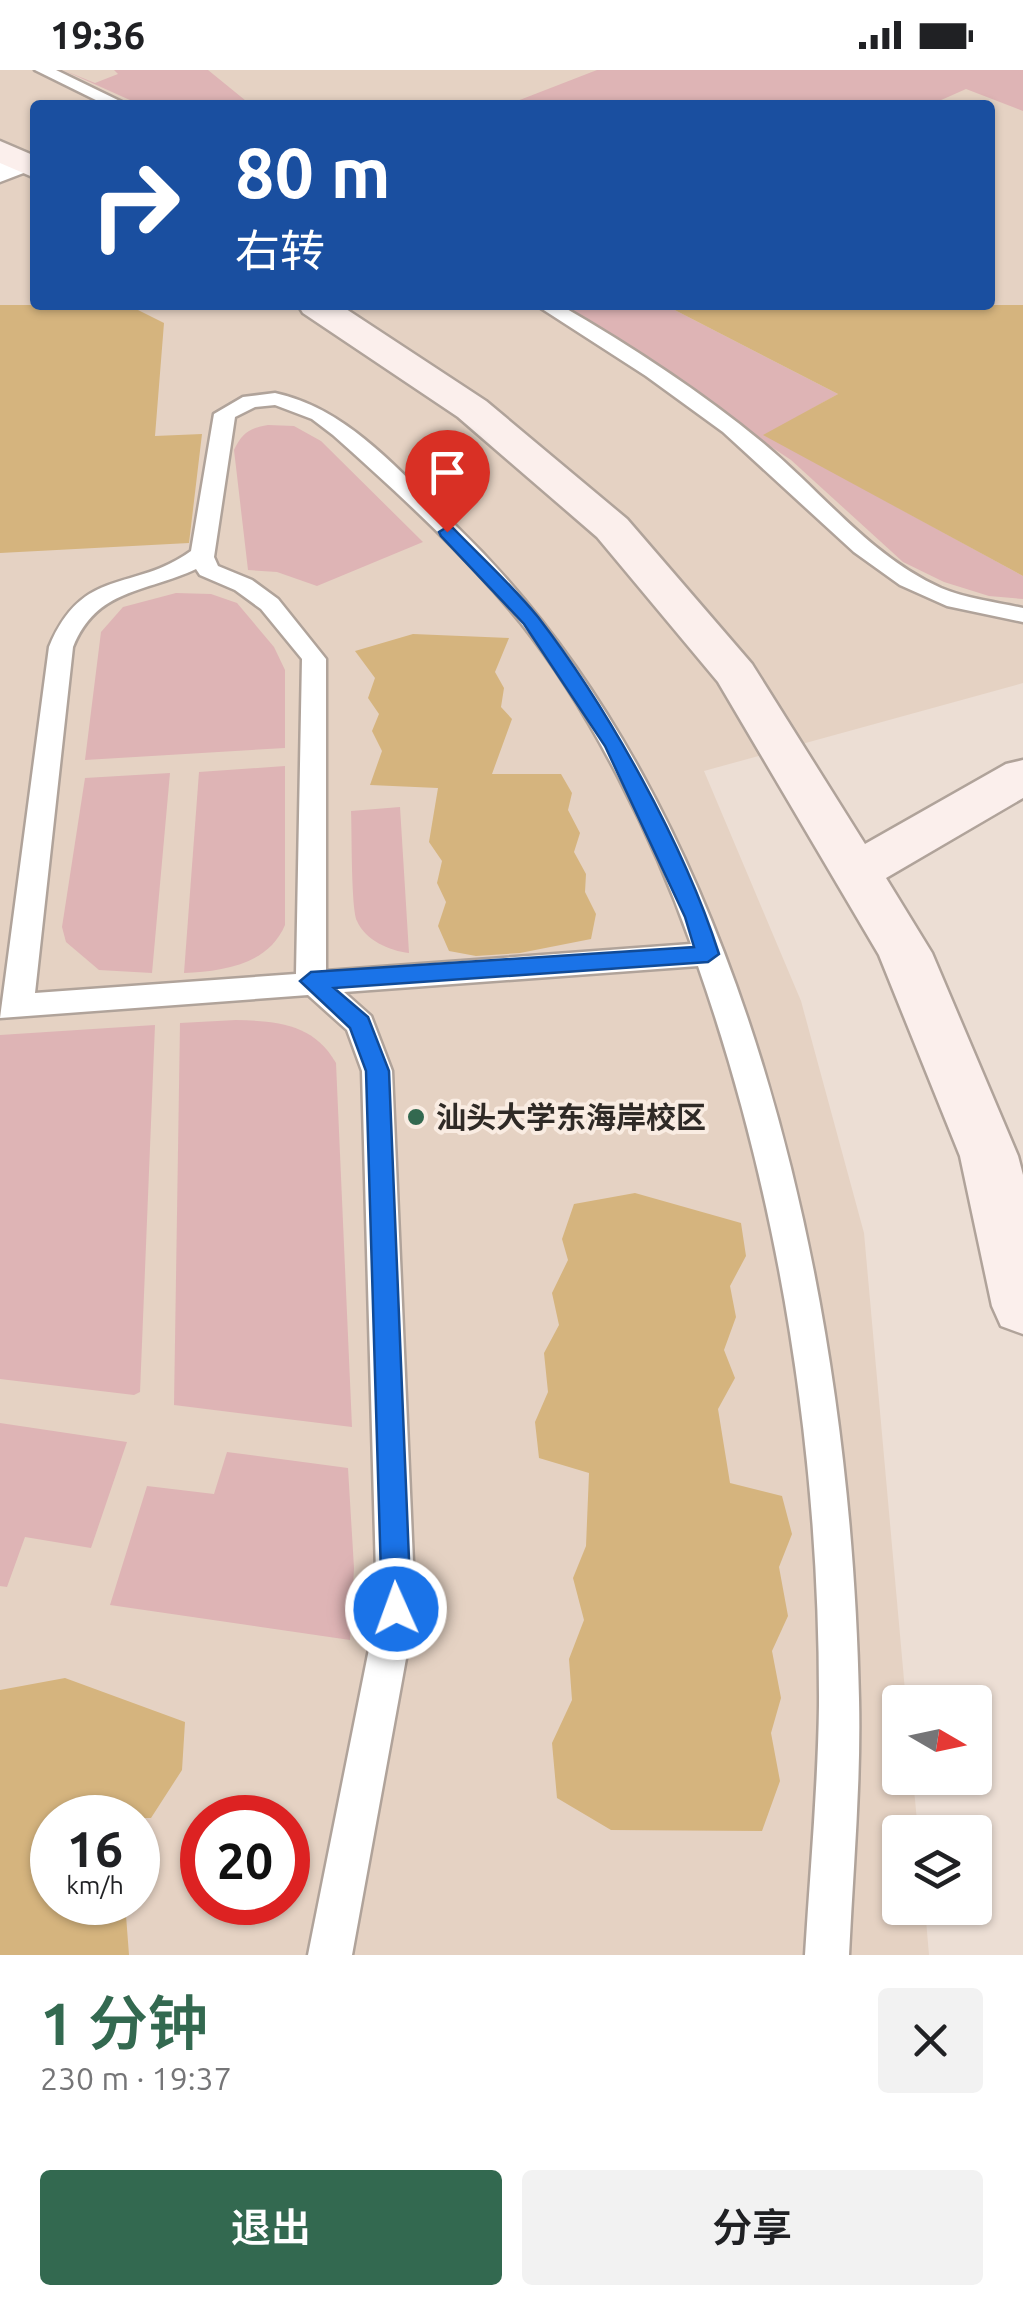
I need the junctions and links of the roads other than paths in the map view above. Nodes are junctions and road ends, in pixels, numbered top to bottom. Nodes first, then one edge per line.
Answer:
1 (43, 70) edge
2 (109, 100) edge
3 (324, 310) edge
4 (554, 310) edge
5 (203, 553) junction
6 (1023, 614) edge
7 (1023, 776) edge
8 (856, 872) junction
9 (708, 954) junction
10 (311, 981) junction
11 (9, 1006) edge
12 (1023, 1306) edge
13 (330, 1955) edge
14 (827, 1955) edge

1 - 2 lane
3 - 8 main road
4 - 6 lane
5 - 9 lane
5 - 10 lane
5 - 11 lane
7 - 8 main road
8 - 12 main road
9 - 10 lane
9 - 14 lane
10 - 11 lane
10 - 13 lane

